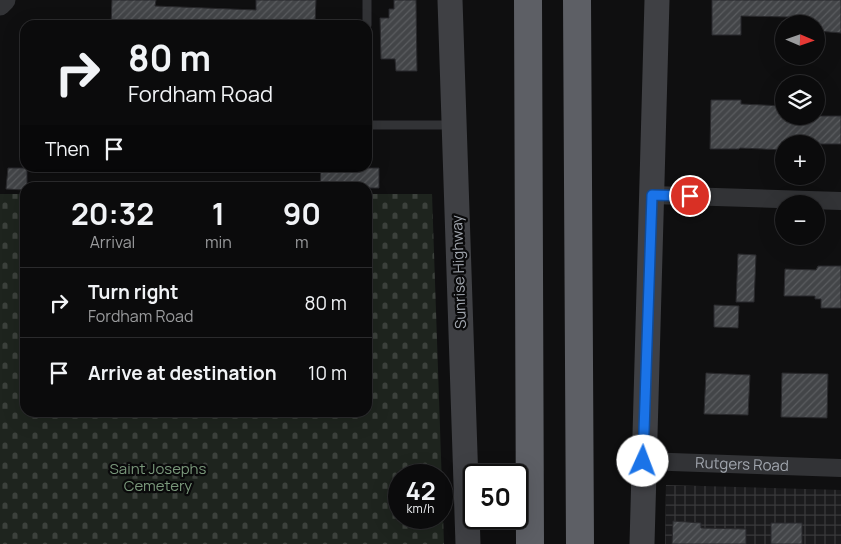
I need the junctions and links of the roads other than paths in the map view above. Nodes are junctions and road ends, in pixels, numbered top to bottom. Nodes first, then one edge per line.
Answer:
1 (5, 0) edge
2 (368, 0) edge
3 (450, 0) edge
4 (528, 0) edge
5 (577, 0) edge
6 (657, 0) edge
7 (0, 5) edge
8 (367, 20) edge
9 (372, 125) edge
10 (455, 125) junction
11 (652, 195) junction
12 (841, 200) edge
13 (643, 461) junction
14 (841, 468) edge
15 (468, 544) edge
16 (530, 544) edge
17 (580, 544) edge
18 (642, 544) edge

1 - 7 street
2 - 8 lane
3 - 10 main road, Sunrise Highway
4 - 16 highway
5 - 17 highway
6 - 11 main road
9 - 10 lane
10 - 15 main road, Sunrise Highway
11 - 12 street
11 - 13 main road
13 - 14 street, Rutgers Road
13 - 18 main road

